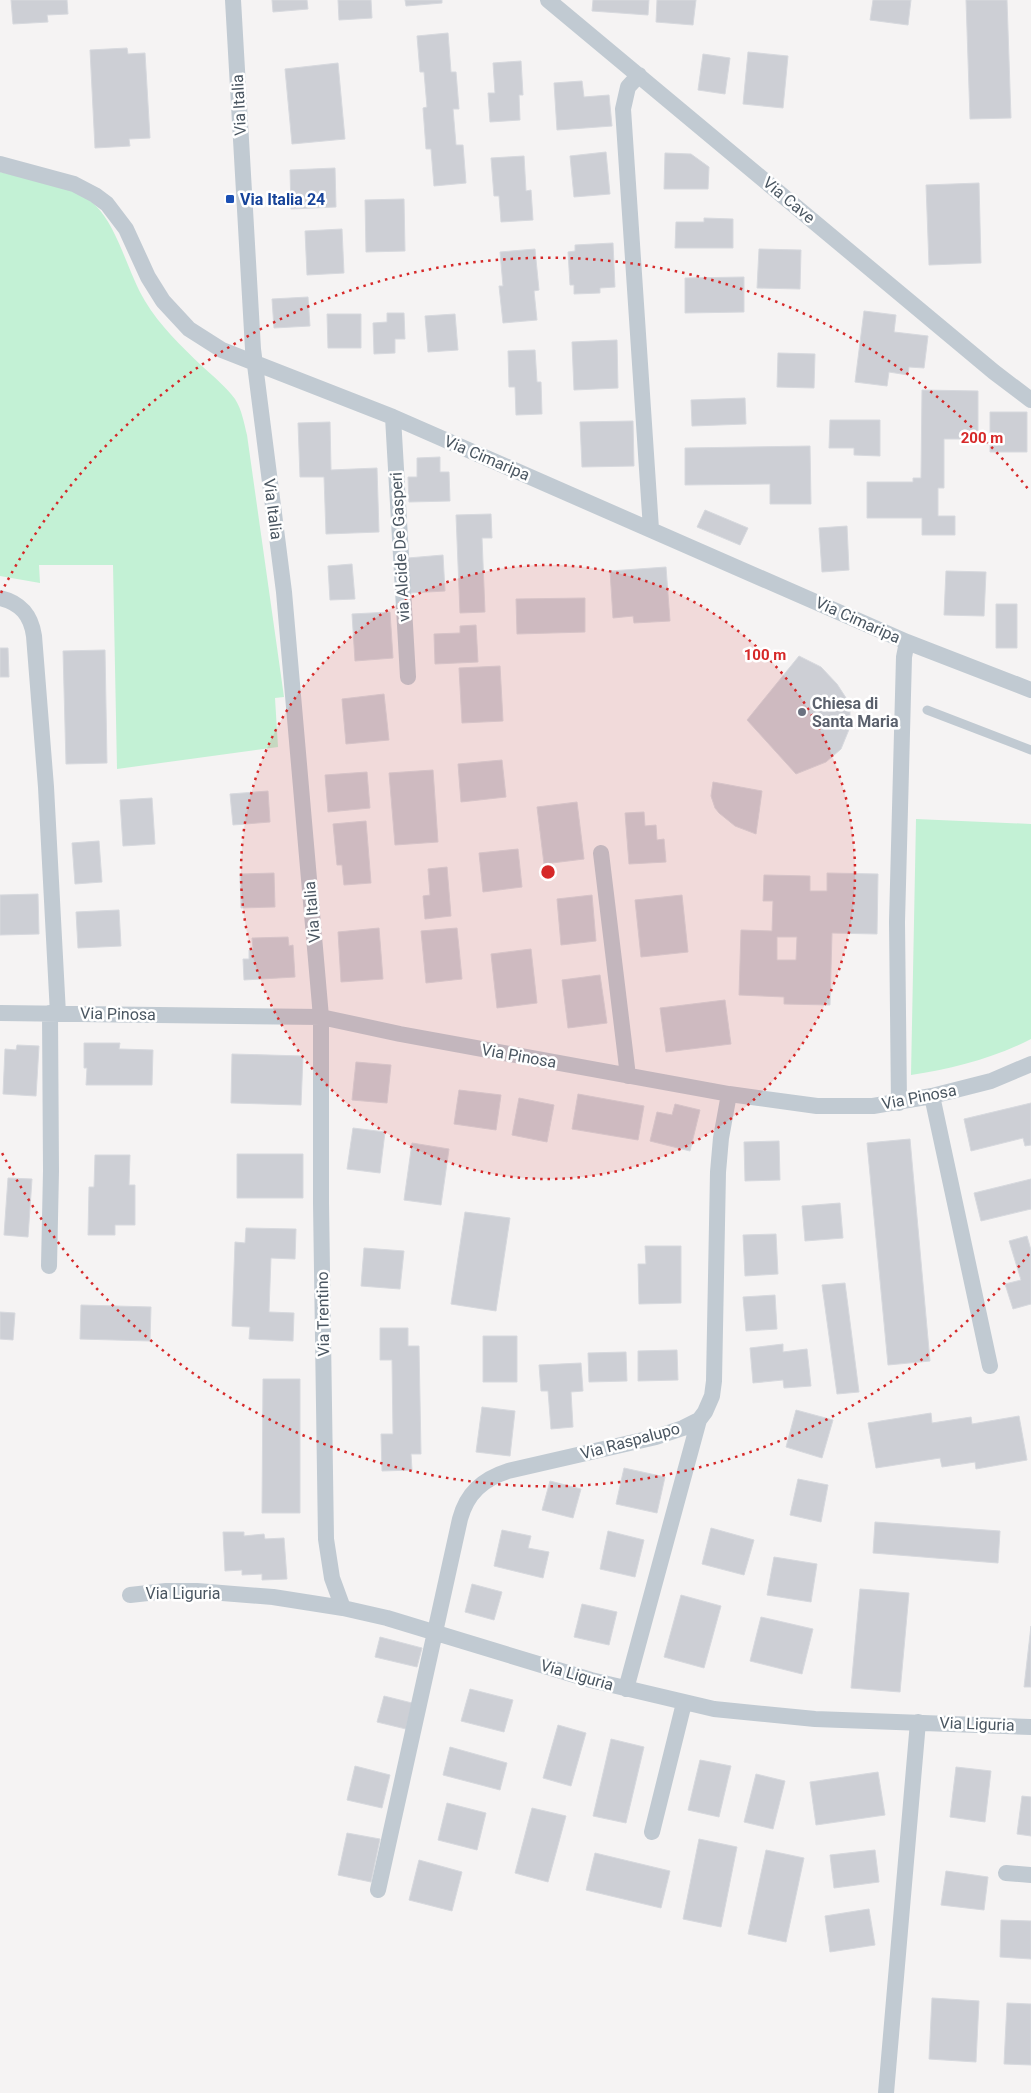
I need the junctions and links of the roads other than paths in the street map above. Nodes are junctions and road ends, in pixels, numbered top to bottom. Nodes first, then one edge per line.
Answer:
1 (233, 0) edge
2 (548, 0) edge
3 (639, 76) junction
4 (0, 164) edge
5 (255, 363) junction
6 (1031, 400) edge
7 (393, 417) junction
8 (651, 529) junction
9 (0, 598) edge
10 (907, 642) junction
11 (408, 677) dead end
12 (1031, 690) edge
13 (927, 710) dead end
14 (1031, 750) edge
15 (601, 853) dead end
16 (0, 1013) edge
17 (54, 1014) junction
18 (321, 1017) junction
19 (1031, 1064) edge
20 (628, 1076) junction
21 (729, 1094) junction
22 (932, 1096) junction
23 (899, 1103) junction
24 (48, 1266) dead end
25 (990, 1366) dead end
26 (699, 1420) junction
27 (130, 1595) dead end
28 (343, 1608) junction
29 (436, 1633) junction
30 (626, 1689) junction
31 (684, 1703) junction
32 (918, 1722) junction
33 (1031, 1727) edge
34 (652, 1832) dead end
35 (1006, 1872) dead end
36 (1031, 1875) edge
37 (378, 1890) dead end
38 (886, 2093) edge

1 - 5 street, Via Italia
2 - 3 street, Via Cave
3 - 6 street, Via Cave
3 - 8 street
4 - 5 street, Via Cimaripa
5 - 7 street, Via Cimaripa
5 - 18 street, Via Italia
7 - 8 street, Via Cimaripa
7 - 11 street, via Alcide De Gasperi
8 - 10 street, Via Cimaripa
9 - 17 street
10 - 12 street, Via Cimaripa
10 - 23 street
13 - 14 lane
15 - 20 street
16 - 17 street, Via Pinosa
17 - 18 street, Via Pinosa
17 - 24 street
18 - 20 street, Via Pinosa
18 - 28 street, Via Trentino
19 - 22 street, Via Pinosa
20 - 21 street, Via Pinosa
21 - 23 street, Via Pinosa
21 - 26 street, Via Raspalupo
22 - 23 street, Via Pinosa
22 - 25 street
26 - 29 street, Via Raspalupo
26 - 30 street
27 - 28 street, Via Liguria
28 - 29 street, Via Liguria
29 - 30 street, Via Liguria
29 - 37 street, Via Raspalupo
30 - 31 street, Via Liguria
31 - 32 street, Via Liguria
31 - 34 street
32 - 33 street, Via Liguria
32 - 38 street
35 - 36 street

